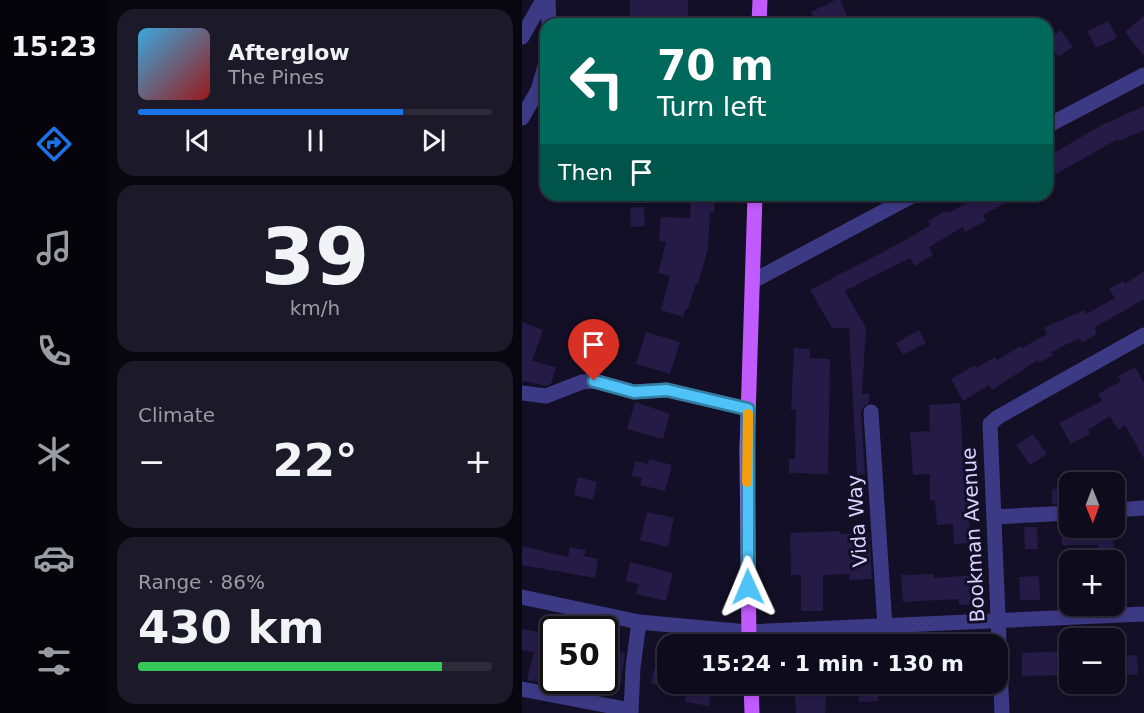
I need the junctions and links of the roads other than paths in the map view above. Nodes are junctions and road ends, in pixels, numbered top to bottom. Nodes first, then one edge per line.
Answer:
1 (543, 0) edge
2 (548, 0) edge
3 (760, 0) edge
4 (549, 18) edge
5 (759, 18) edge
6 (522, 37) edge
7 (1144, 75) edge
8 (540, 83) edge
9 (522, 118) edge
10 (1053, 123) edge
11 (755, 201) edge
12 (903, 201) edge
13 (753, 281) junction
14 (1143, 339) edge
15 (522, 393) edge
16 (748, 409) junction
17 (871, 412) dead end
18 (1144, 508) edge
19 (1125, 509) edge
20 (1059, 514) edge
21 (994, 517) junction
22 (522, 597) edge
23 (1144, 614) edge
24 (998, 620) junction
25 (639, 622) junction
26 (885, 627) junction
27 (717, 634) edge
28 (749, 634) edge
29 (806, 634) edge
30 (522, 689) edge
31 (751, 694) edge
32 (631, 711) edge
33 (752, 713) edge
34 (1002, 713) edge

1 - 6 street
2 - 4 street
3 - 5 main road
7 - 10 street
8 - 9 street
11 - 13 main road
12 - 13 street
13 - 16 main road
14 - 21 street, Bookman Avenue
15 - 16 street
16 - 28 main road
17 - 26 street, Vida Way
18 - 19 street
20 - 21 street
21 - 24 street, Bookman Avenue
22 - 25 street
23 - 24 street
24 - 26 street
24 - 34 street, Bookman Avenue
25 - 27 street
25 - 32 street
26 - 29 street
30 - 32 street
31 - 33 main road

